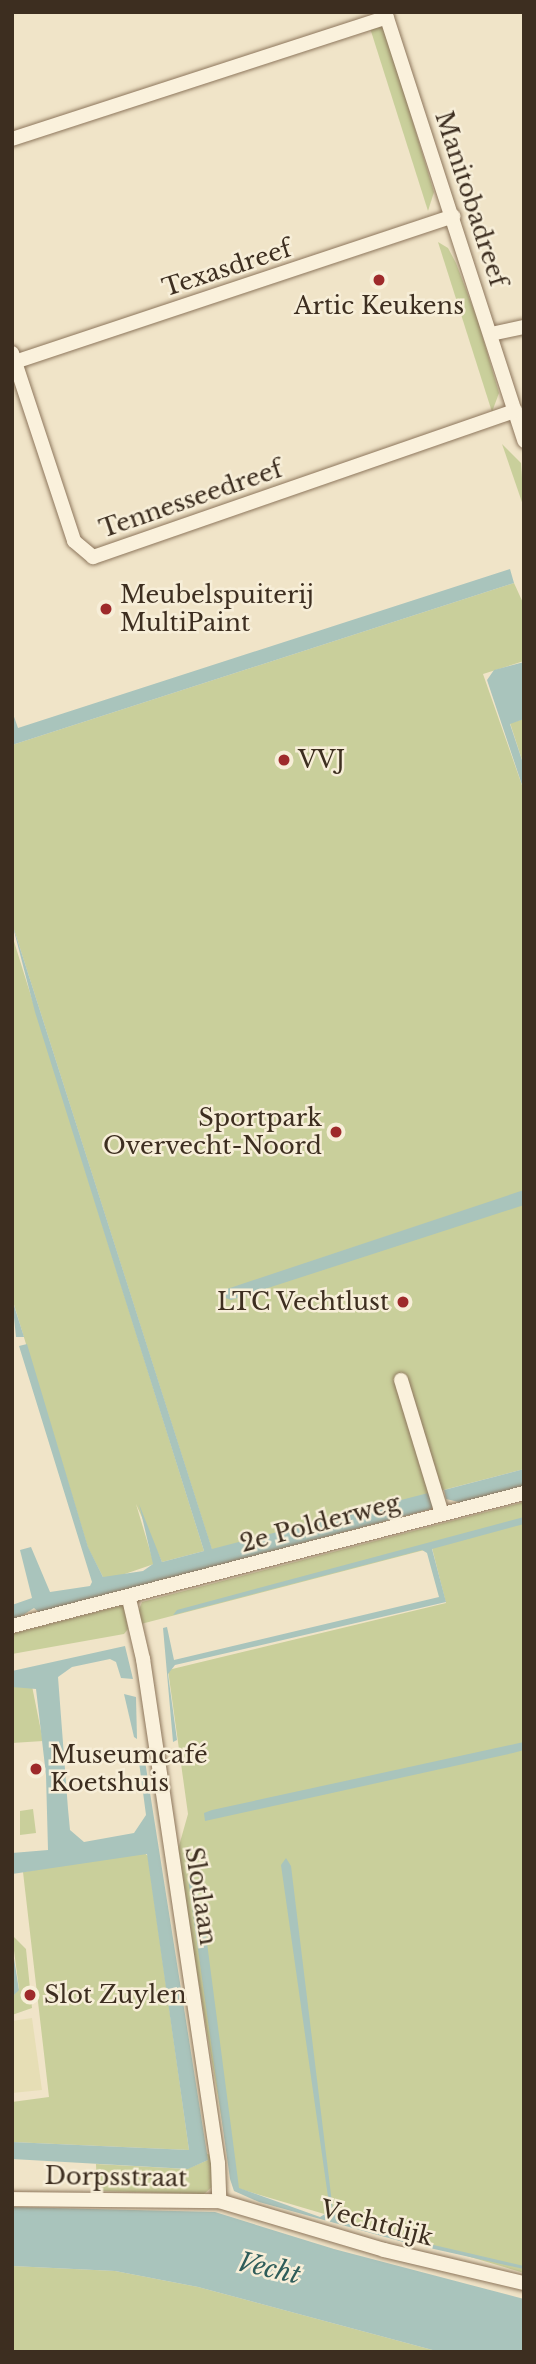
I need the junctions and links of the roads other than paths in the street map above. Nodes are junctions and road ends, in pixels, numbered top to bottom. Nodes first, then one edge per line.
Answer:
1 (386, 15) edge
2 (12, 139) edge
3 (453, 216) junction
4 (524, 327) edge
5 (491, 334) junction
6 (14, 357) edge
7 (515, 411) junction
8 (524, 441) edge
9 (401, 1380) dead end
10 (524, 1493) edge
11 (442, 1514) junction
12 (129, 1599) junction
13 (12, 1626) edge
14 (12, 2199) edge
15 (219, 2201) junction
16 (524, 2283) edge

1 - 2 street
1 - 3 street, Manitobadreef
3 - 5 street, Manitobadreef
3 - 6 street, Texasdreef
4 - 5 street
5 - 7 street, Manitobadreef
6 - 7 street, Tennesseedreef
7 - 8 street, Manitobadreef
9 - 11 street
10 - 11 street, 2e Polderweg
11 - 12 street, 2e Polderweg
12 - 13 street, 2e Polderweg
12 - 15 street, Slotlaan
14 - 15 street, Dorpsstraat
15 - 16 street, Vechtdijk

